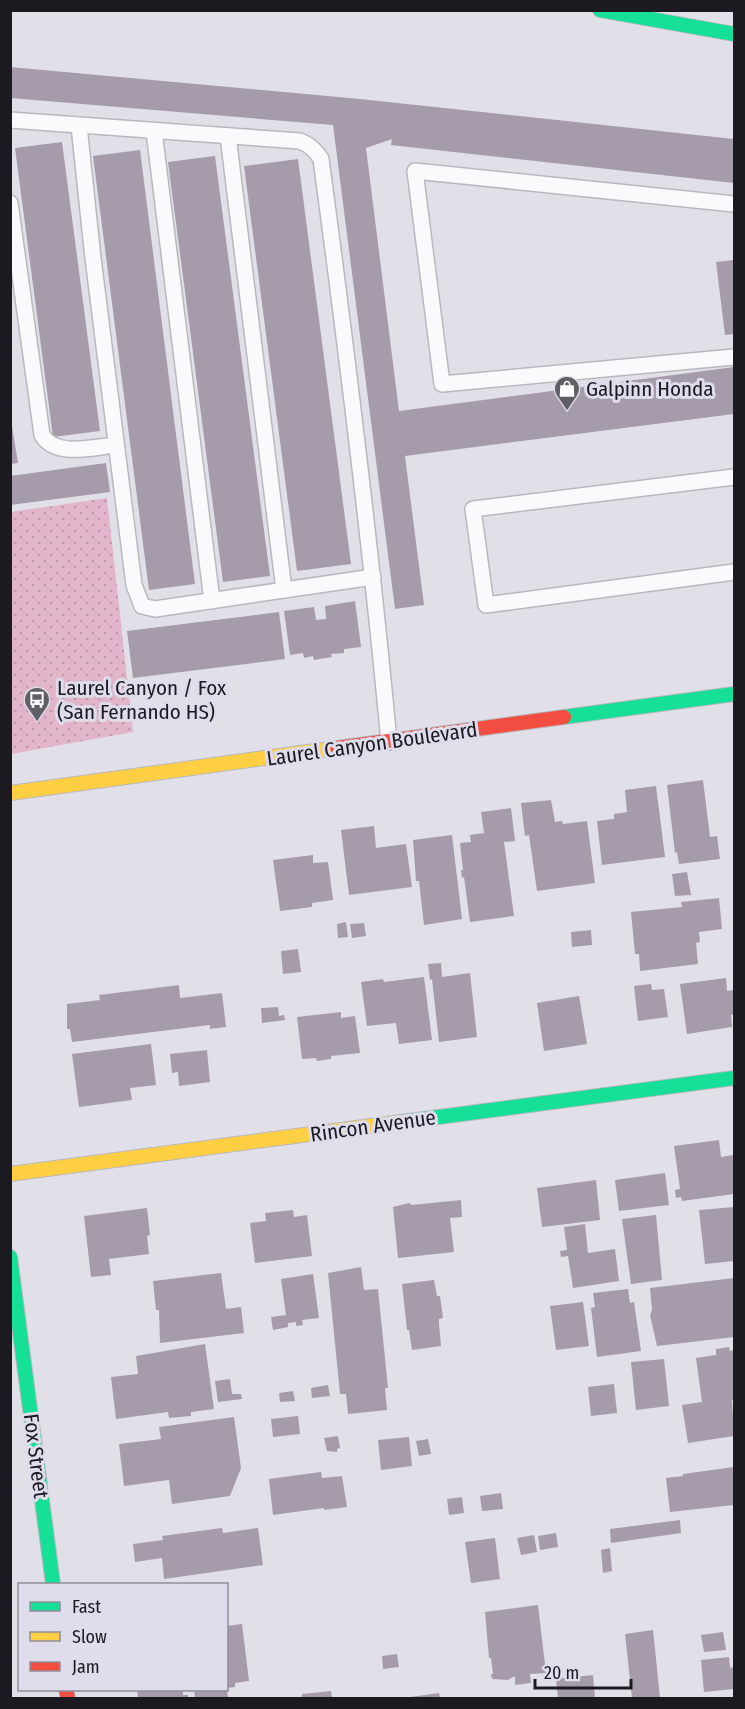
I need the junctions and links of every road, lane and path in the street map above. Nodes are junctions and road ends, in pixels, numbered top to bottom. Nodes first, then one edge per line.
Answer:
1 (600, 10) edge
2 (735, 34) edge
3 (10, 120) edge
4 (79, 126) junction
5 (154, 131) junction
6 (228, 136) junction
7 (10, 203) edge
8 (735, 204) edge
9 (735, 357) edge
10 (116, 445) junction
11 (735, 477) edge
12 (735, 572) edge
13 (373, 577) junction
14 (284, 590) junction
15 (212, 601) junction
16 (735, 694) edge
17 (389, 742) junction
18 (10, 794) edge
19 (735, 1078) edge
20 (10, 1174) edge
21 (10, 1257) edge
22 (53, 1583) edge

1 - 2 main road
3 - 4 lane
4 - 5 lane
4 - 10 lane
5 - 6 lane
5 - 15 lane
6 - 13 lane
6 - 14 lane
7 - 10 lane
8 - 9 lane
10 - 15 lane
11 - 12 lane
13 - 14 lane
13 - 17 lane
14 - 15 lane
16 - 17 main road, Laurel Canyon Boulevard
17 - 18 main road, Laurel Canyon Boulevard
19 - 20 main road, Rincon Avenue
21 - 22 main road, Fox Street

